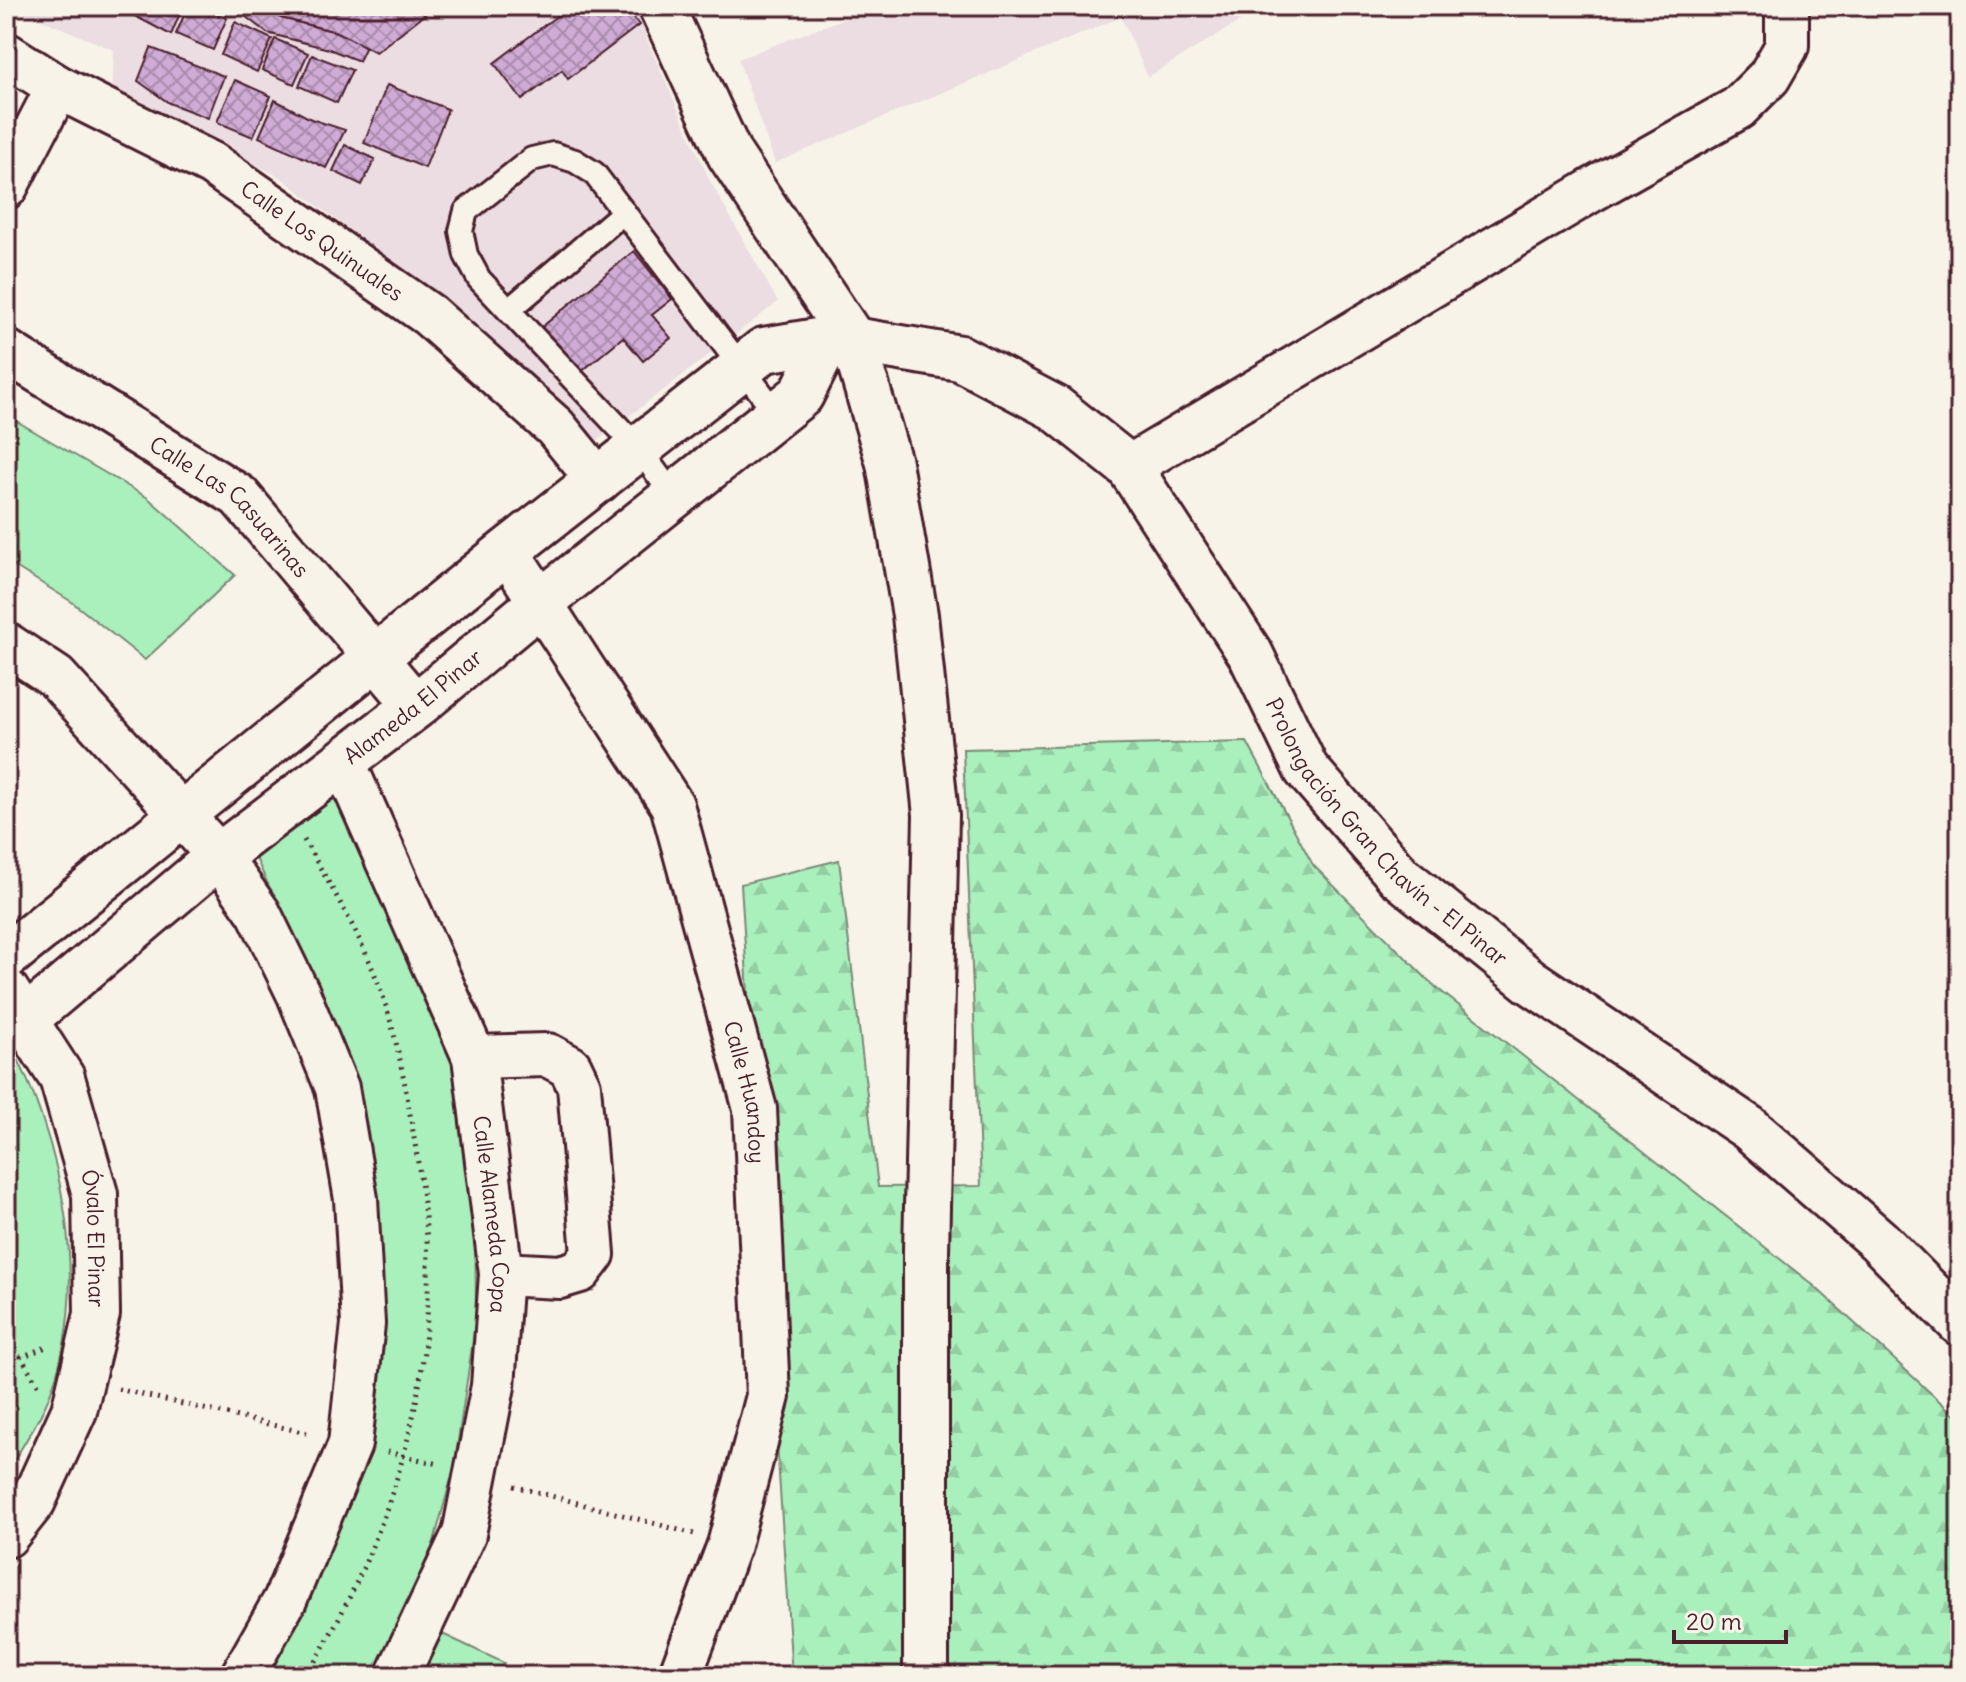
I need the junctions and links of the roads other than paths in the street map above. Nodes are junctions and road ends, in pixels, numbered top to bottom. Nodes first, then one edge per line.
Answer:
1 (661, 6) edge
2 (1787, 6) edge
3 (6, 54) edge
4 (58, 87) junction
5 (6, 187) edge
6 (624, 212) junction
7 (509, 310) junction
8 (841, 340) junction
9 (6, 351) edge
10 (752, 357) junction
11 (789, 405) junction
12 (639, 449) junction
13 (1129, 467) junction
14 (599, 481) junction
15 (675, 498) junction
16 (507, 551) junction
17 (541, 602) junction
18 (6, 644) edge
19 (377, 657) junction
20 (416, 706) junction
21 (344, 763) junction
22 (183, 814) junction
23 (219, 856) junction
24 (6, 957) edge
25 (16, 1005) edge
26 (474, 1057) junction
27 (501, 1274) junction
28 (1960, 1323) edge
29 (6, 1535) edge
30 (242, 1676) edge
31 (397, 1676) edge
32 (680, 1676) edge
33 (926, 1676) edge

1 - 8 main road
2 - 13 street
3 - 4 street, Calle Los Quinuales
4 - 5 street
4 - 14 street, Calle Los Quinuales
6 - 7 lane
6 - 7 lane
6 - 10 lane
7 - 12 lane
8 - 10 main road, Prolongación Gran Chavín - El Pinar
8 - 11 main road
8 - 13 main road, Prolongación Gran Chavín - El Pinar
8 - 33 main road
9 - 19 street, Calle Las Casuarinas
10 - 11 lane
10 - 12 main road
11 - 15 main road, Alameda El Pinar
12 - 14 main road
12 - 15 lane
13 - 28 main road, Prolongación Gran Chavín - El Pinar
14 - 16 main road
15 - 17 main road, Alameda El Pinar
16 - 17 street, Calle Huandoy
16 - 19 main road
17 - 20 main road, Alameda El Pinar
17 - 32 street, Calle Huandoy
18 - 22 street
19 - 20 street, Calle Las Casuarinas
19 - 22 main road
20 - 21 main road, Alameda El Pinar
21 - 23 main road, Alameda El Pinar
21 - 26 street, Calle Alameda Copa
22 - 23 street
22 - 24 main road
23 - 25 main road, Alameda El Pinar
23 - 30 street
25 - 29 main road, Óvalo El Pinar
26 - 27 street, Calle Alameda Copa
26 - 27 street
27 - 31 street, Calle Alameda Copa

